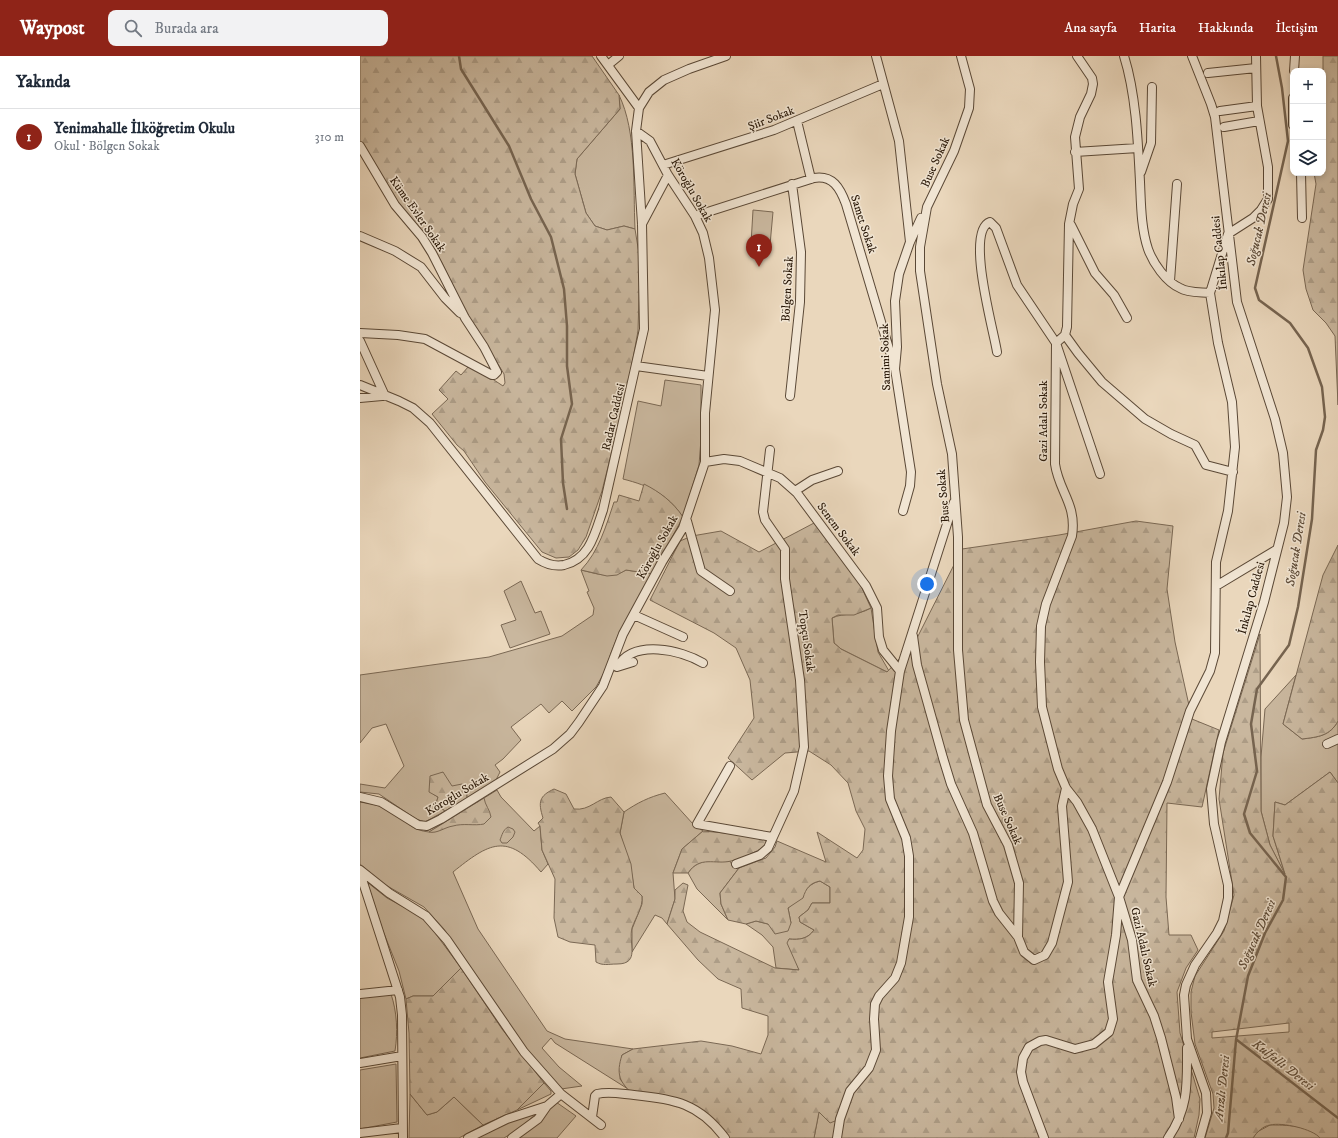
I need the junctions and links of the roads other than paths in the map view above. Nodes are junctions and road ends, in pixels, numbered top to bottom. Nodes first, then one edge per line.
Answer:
1 (601, 56) edge
2 (619, 56) edge
3 (726, 56) edge
4 (876, 56) edge
5 (961, 56) edge
6 (1077, 56) edge
7 (1124, 56) edge
8 (1192, 56) edge
9 (1256, 56) edge
10 (1295, 56) edge
11 (608, 66) junction
12 (1256, 68) junction
13 (1294, 68) edge
14 (1208, 73) dead end
15 (883, 84) junction
16 (1152, 86) dead end
17 (1257, 106) junction
18 (639, 108) junction
19 (1220, 111) dead end
20 (797, 121) junction
21 (1259, 121) junction
22 (1224, 127) dead end
23 (636, 131) junction
24 (360, 146) edge
25 (1138, 148) junction
26 (1076, 152) junction
27 (663, 165) junction
28 (1139, 174) junction
29 (668, 175) junction
30 (1301, 176) edge
31 (810, 179) junction
32 (792, 184) junction
33 (1177, 184) dead end
34 (927, 207) junction
35 (695, 216) junction
36 (1302, 218) dead end
37 (1069, 222) junction
38 (642, 224) junction
39 (1228, 234) junction
40 (360, 236) edge
41 (910, 242) junction
42 (1170, 281) junction
43 (1210, 293) junction
44 (465, 318) junction
45 (1127, 318) dead end
46 (360, 333) edge
47 (1065, 335) junction
48 (360, 341) edge
49 (1056, 343) junction
50 (998, 352) dead end
51 (636, 366) junction
52 (895, 369) junction
53 (708, 376) junction
54 (360, 385) edge
55 (385, 396) junction
56 (790, 396) dead end
57 (360, 398) edge
58 (770, 450) dead end
59 (705, 462) junction
60 (838, 471) dead end
61 (767, 472) junction
62 (1233, 472) junction
63 (1100, 474) dead end
64 (795, 491) junction
65 (956, 497) junction
66 (903, 511) dead end
67 (687, 521) junction
68 (1276, 550) junction
69 (1216, 586) junction
70 (730, 591) dead end
71 (634, 615) junction
72 (912, 634) junction
73 (683, 637) dead end
74 (633, 662) dead end
75 (703, 663) dead end
76 (614, 667) junction
77 (900, 671) junction
78 (1338, 739) edge
79 (1327, 744) dead end
80 (730, 766) dead end
81 (1066, 788) junction
82 (360, 797) edge
83 (772, 837) junction
84 (736, 864) dead end
85 (360, 871) edge
86 (1119, 897) junction
87 (1018, 937) junction
88 (398, 990) junction
89 (360, 994) edge
90 (1187, 1039) junction
91 (402, 1056) junction
92 (360, 1063) edge
93 (561, 1094) junction
94 (547, 1106) junction
95 (592, 1117) junction
96 (1179, 1119) junction
97 (601, 1125) dead end
98 (402, 1128) junction
99 (360, 1133) edge
100 (403, 1138) edge
101 (468, 1138) edge
102 (512, 1138) edge
103 (725, 1138) edge
104 (837, 1138) edge
105 (1044, 1138) edge
106 (1168, 1138) edge
107 (1200, 1138) edge

1 - 11 street
2 - 11 street
3 - 18 street, Radar Caddesi
4 - 15 street
5 - 34 street, Buse Sokak
6 - 26 street
7 - 25 street
8 - 39 street, İnkılap Caddesi
9 - 12 street
10 - 13 street
11 - 18 street
12 - 14 street
12 - 17 street
15 - 20 street, Şiir Sokak
15 - 41 street
16 - 28 street
17 - 19 street
17 - 21 street
18 - 23 street, Radar Caddesi
20 - 27 street, Şiir Sokak
20 - 31 street
21 - 22 street
21 - 39 street
23 - 27 street, Köroğlu Sokak
23 - 38 street, Radar Caddesi
24 - 44 street, Küme Evler Sokak
25 - 26 street
25 - 28 street
26 - 37 street
27 - 29 street, Köroğlu Sokak
28 - 42 street
29 - 35 street, Köroğlu Sokak
29 - 38 street
30 - 36 street
31 - 32 street, Samet Sokak
31 - 52 street, Samet Sokak
32 - 35 street, Samet Sokak
32 - 56 street, Bölgen Sokak
33 - 42 street
34 - 41 street, Samimi Sokak
34 - 65 street, Buse Sokak
35 - 53 street, Köroğlu Sokak
37 - 45 street
37 - 47 street
38 - 51 street, Radar Caddesi
39 - 43 street
39 - 68 street, İnkılap Caddesi
40 - 44 street, Küme Evler Sokak
41 - 52 street, Samimi Sokak
42 - 43 street
43 - 62 street
44 - 46 street, Küme Evler Sokak
47 - 49 street
47 - 62 street
48 - 55 street
49 - 50 street
49 - 63 street
49 - 81 street, Gazi Adalı Sokak
51 - 53 street
51 - 55 street, Radar Caddesi
52 - 66 street, Samimi Sokak
53 - 59 street, Köroğlu Sokak
54 - 55 street, Radar Caddesi
55 - 57 street
58 - 61 street, Topçu Sokak
59 - 61 street, Senem Sokak
59 - 67 street, Köroğlu Sokak
60 - 64 street
61 - 64 street, Senem Sokak
61 - 83 street, Topçu Sokak
62 - 69 street
64 - 77 street, Senem Sokak
65 - 72 street
65 - 87 street, Buse Sokak
67 - 70 street
67 - 71 street, Köroğlu Sokak
68 - 69 street
68 - 90 street, İnkılap Caddesi
69 - 86 street
71 - 73 street
71 - 76 street, Köroğlu Sokak
72 - 77 street
72 - 87 street
74 - 76 street
75 - 76 street
76 - 82 street, Köroğlu Sokak
77 - 104 street
78 - 79 street
80 - 83 street
81 - 86 street, Gazi Adalı Sokak
81 - 87 street
83 - 84 street, Topçu Sokak
85 - 88 street
85 - 93 street
86 - 96 street, Gazi Adalı Sokak
86 - 105 street
88 - 89 street
88 - 91 street
90 - 96 street
90 - 107 street, İnkılap Caddesi
91 - 92 street
91 - 98 street
93 - 94 street
93 - 95 street
94 - 101 street
94 - 102 street
95 - 97 street
95 - 103 street
96 - 106 street
98 - 99 street
98 - 100 street

